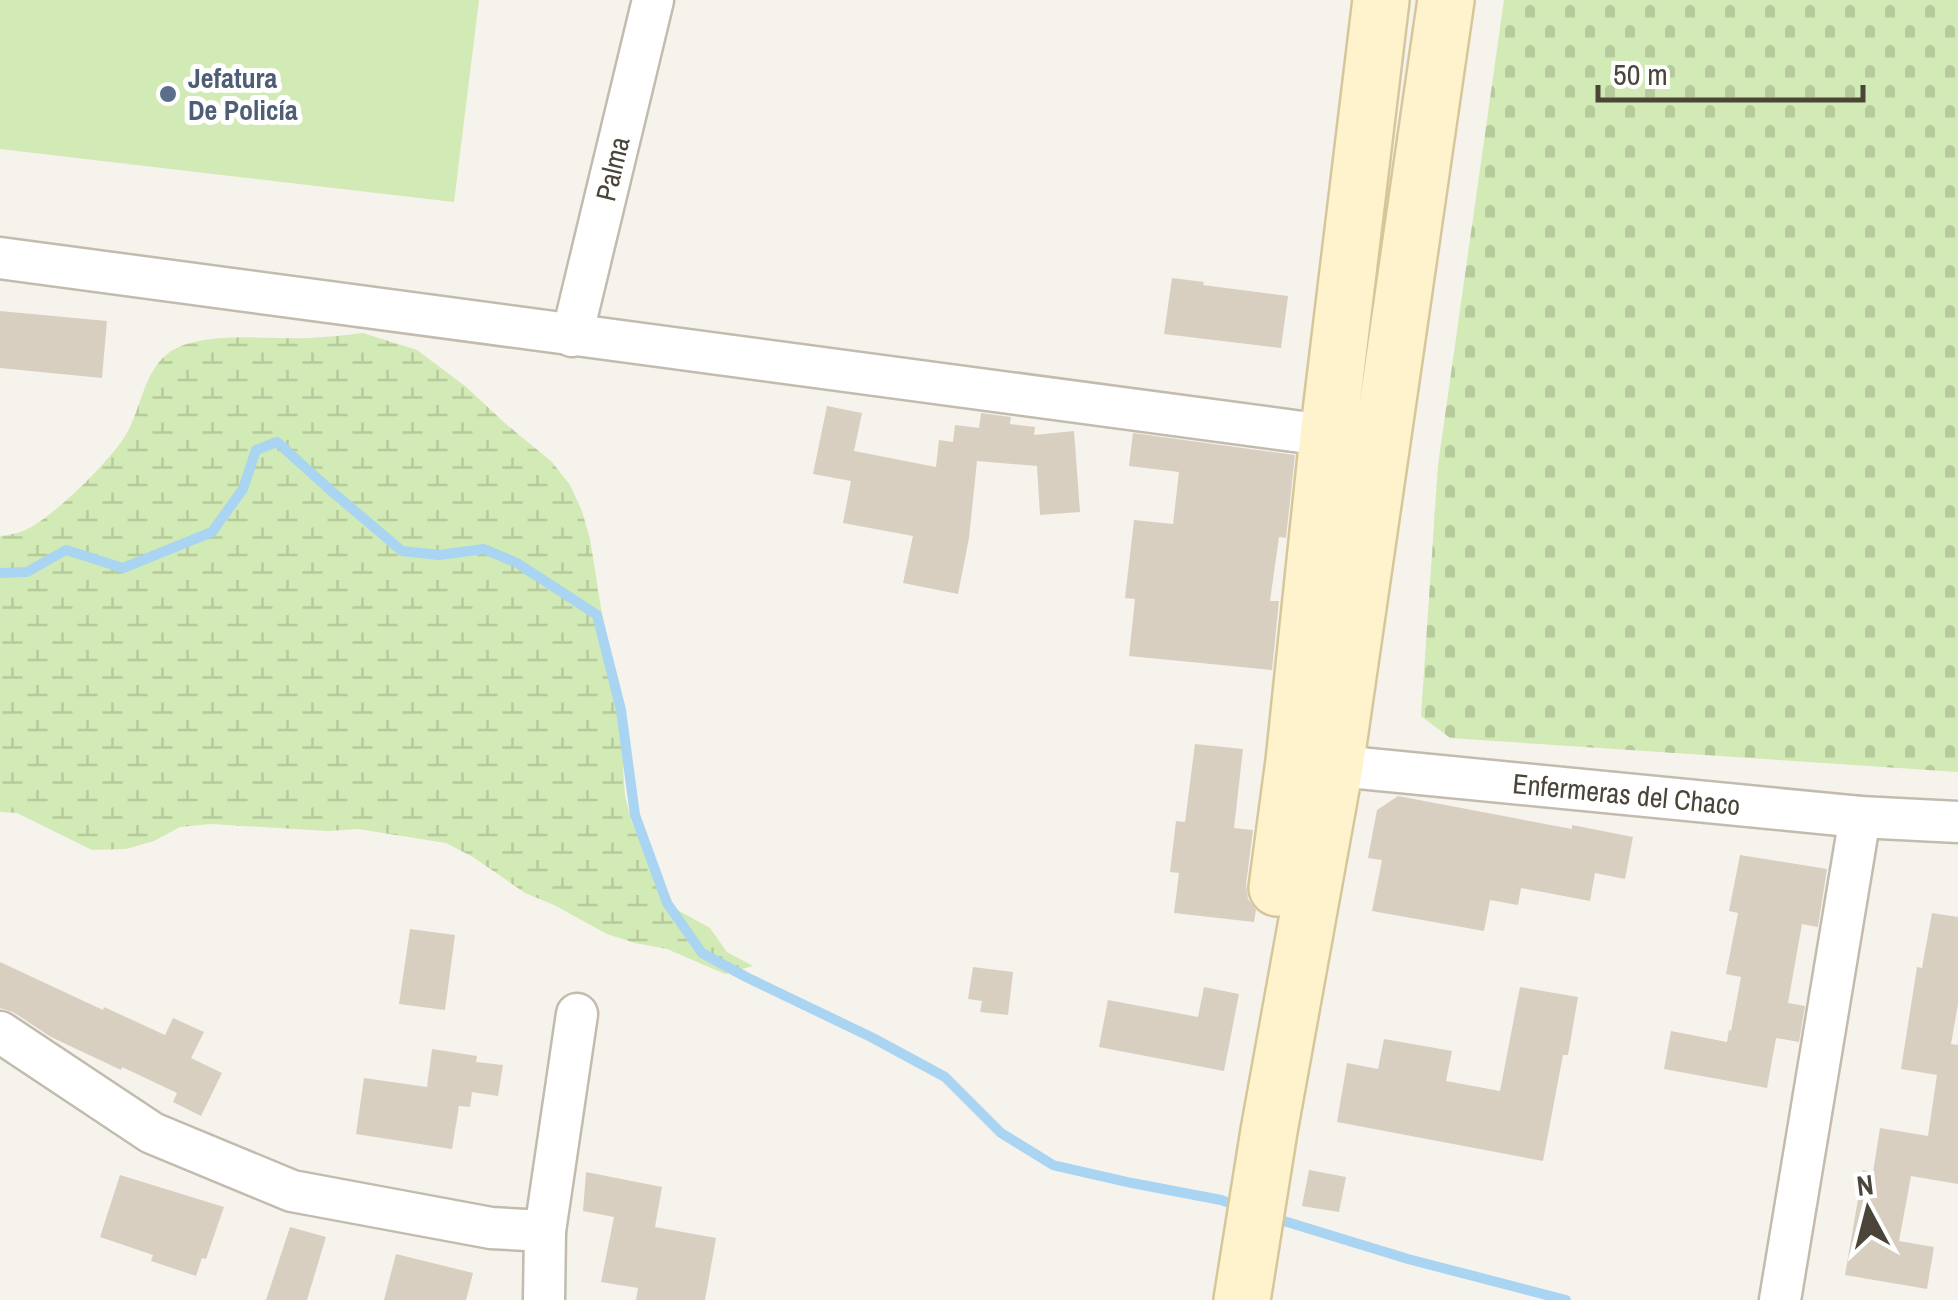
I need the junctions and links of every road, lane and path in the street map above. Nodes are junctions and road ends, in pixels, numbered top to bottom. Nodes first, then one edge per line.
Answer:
1 (653, 0) edge
2 (1381, 0) edge
3 (1446, 0) edge
4 (0, 258) edge
5 (572, 336) junction
6 (1355, 440) junction
7 (1315, 764) junction
8 (1860, 817) junction
9 (1958, 822) edge
10 (577, 1014) dead end
11 (0, 1032) edge
12 (545, 1231) junction
13 (1228, 1276) edge
14 (544, 1300) edge
15 (1780, 1300) edge

1 - 5 street, Palma
2 - 6 main road
3 - 6 main road
4 - 5 street
5 - 6 street
6 - 7 main road
7 - 8 street, Enfermeras del Chaco
7 - 13 main road
8 - 9 street, Enfermeras del Chaco
8 - 15 street
10 - 12 street
11 - 12 street
12 - 14 street

